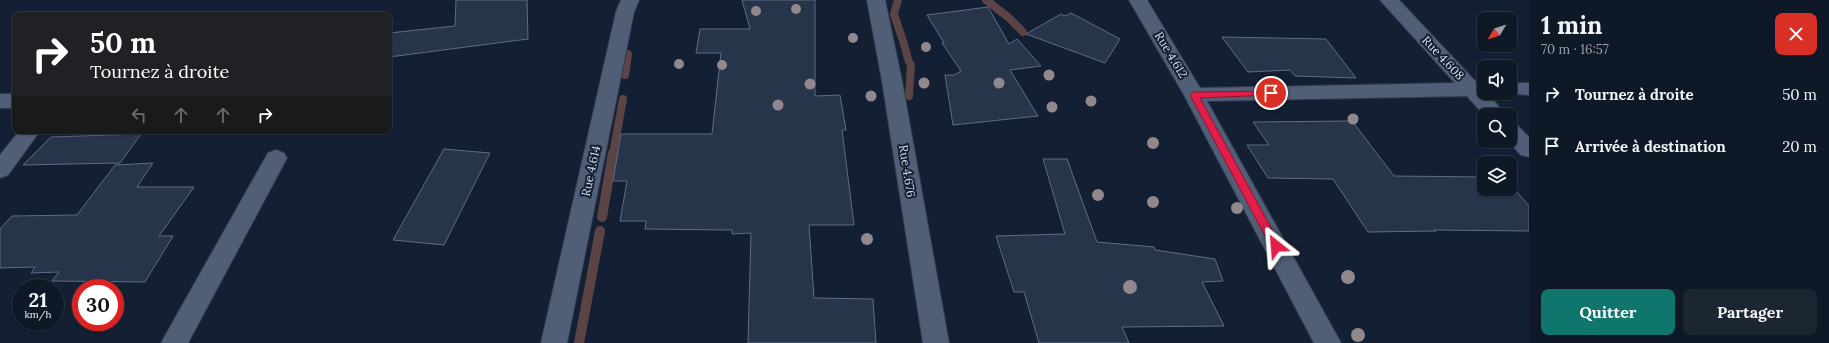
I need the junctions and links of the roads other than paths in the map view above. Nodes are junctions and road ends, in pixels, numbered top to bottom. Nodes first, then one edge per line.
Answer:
1 (630, 0) edge
2 (876, 0) edge
3 (1138, 0) edge
4 (1389, 0) edge
5 (1477, 88) edge
6 (1477, 89) edge
7 (1517, 89) edge
8 (1529, 89) edge
9 (1194, 95) junction
10 (0, 101) edge
11 (12, 101) edge
12 (28, 134) edge
13 (1517, 137) edge
14 (1529, 150) edge
15 (276, 158) dead end
16 (0, 170) edge
17 (174, 343) edge
18 (554, 343) edge
19 (936, 343) edge
20 (1328, 343) edge

1 - 18 street, Rue 4.614
2 - 19 street, Rue 4.676
3 - 9 street, Rue 4.612
4 - 5 street, Rue 4.608
6 - 9 street
7 - 8 street
9 - 20 street, Rue 4.612
10 - 11 street
12 - 16 street
13 - 14 street
15 - 17 street

